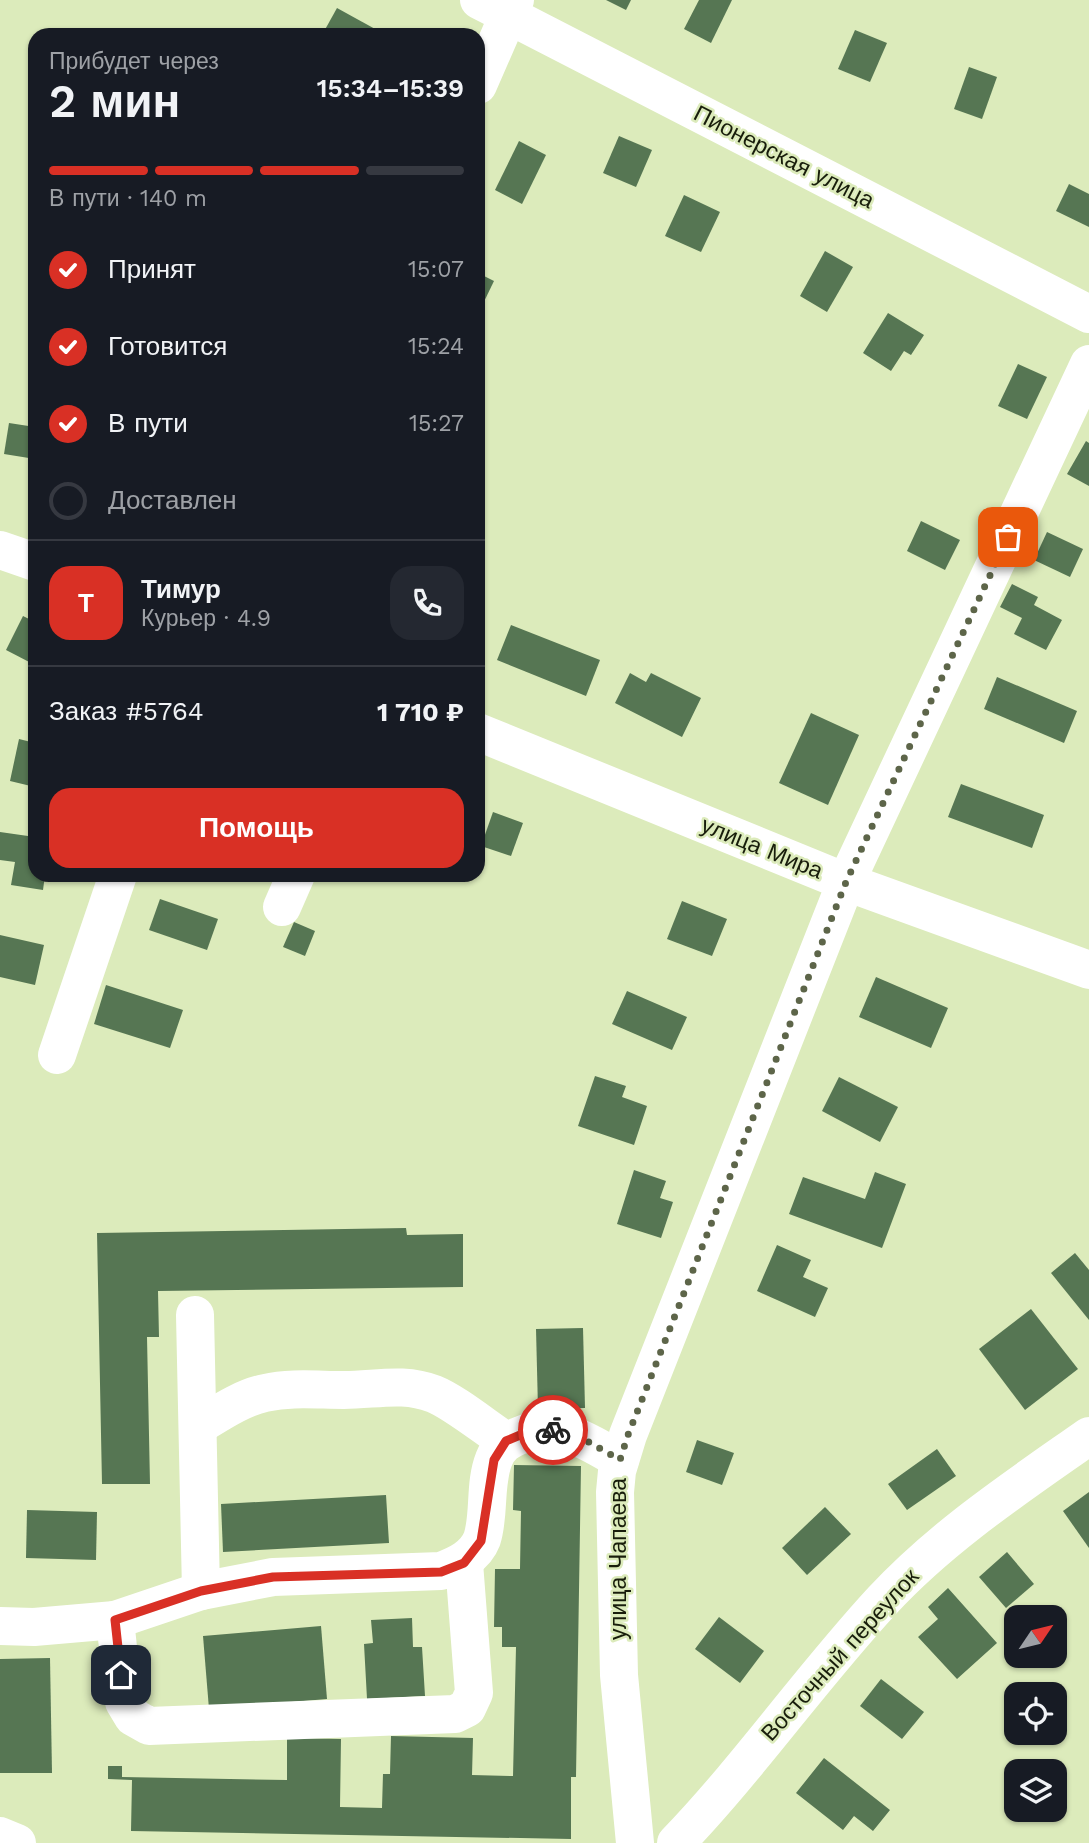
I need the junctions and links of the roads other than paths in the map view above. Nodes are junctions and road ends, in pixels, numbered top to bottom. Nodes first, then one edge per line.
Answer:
1 (501, 5) edge
2 (485, 61) edge
3 (1089, 314) edge
4 (1089, 364) edge
5 (0, 550) edge
6 (28, 560) edge
7 (485, 735) edge
8 (116, 882) edge
9 (846, 882) junction
10 (1089, 970) edge
11 (57, 1055) dead end
12 (195, 1315) dead end
13 (198, 1426) junction
14 (1089, 1436) edge
15 (506, 1441) junction
16 (620, 1460) junction
17 (464, 1563) junction
18 (201, 1591) junction
19 (115, 1620) junction
20 (0, 1626) edge
21 (0, 1836) edge
22 (17, 1843) edge
23 (635, 1843) edge
24 (676, 1843) edge

1 - 2 street
1 - 3 street, Пионерская улица
4 - 9 street, улица Чапаева
5 - 6 street
7 - 9 street, улица Мира
8 - 11 street
9 - 10 street, улица Мира
9 - 16 street, улица Чапаева
12 - 13 street
13 - 15 street
13 - 18 street
14 - 24 street, Восточный переулок
15 - 16 street
15 - 17 street
16 - 23 street, улица Чапаева
17 - 18 street
17 - 19 street
18 - 19 street
19 - 20 street
21 - 22 street

